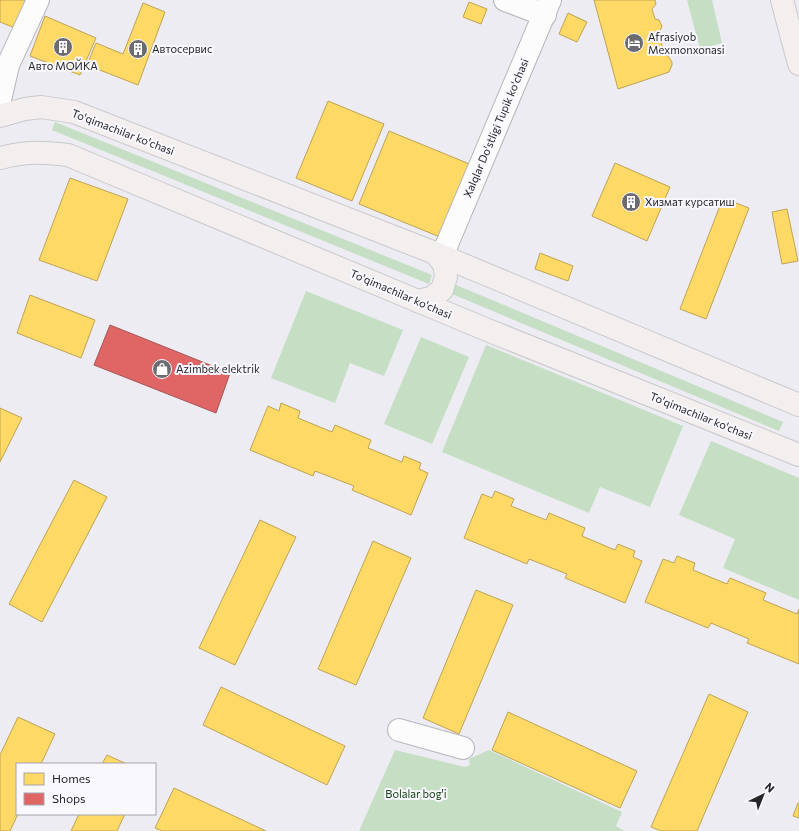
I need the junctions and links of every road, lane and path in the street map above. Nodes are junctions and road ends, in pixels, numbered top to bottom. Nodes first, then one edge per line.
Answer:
1 (38, 0) edge
2 (505, 0) edge
3 (782, 0) edge
4 (547, 7) edge
5 (4, 63) edge
6 (799, 64) edge
7 (0, 100) edge
8 (0, 116) edge
9 (0, 158) edge
10 (439, 255) junction
11 (418, 301) junction
12 (799, 404) edge
13 (799, 455) edge
14 (399, 730) dead end
15 (463, 748) dead end

1 - 5 street
2 - 4 street
3 - 6 main road
4 - 10 street, Xalqlar Do'stligi Tupik ko'chasi
5 - 7 street
8 - 10 main road, To'qimachilar ko'chasi
9 - 11 main road, To'qimachilar ko'chasi
10 - 11 main road
10 - 12 main road, To'qimachilar ko'chasi
11 - 13 main road, To'qimachilar ko'chasi
14 - 15 street

